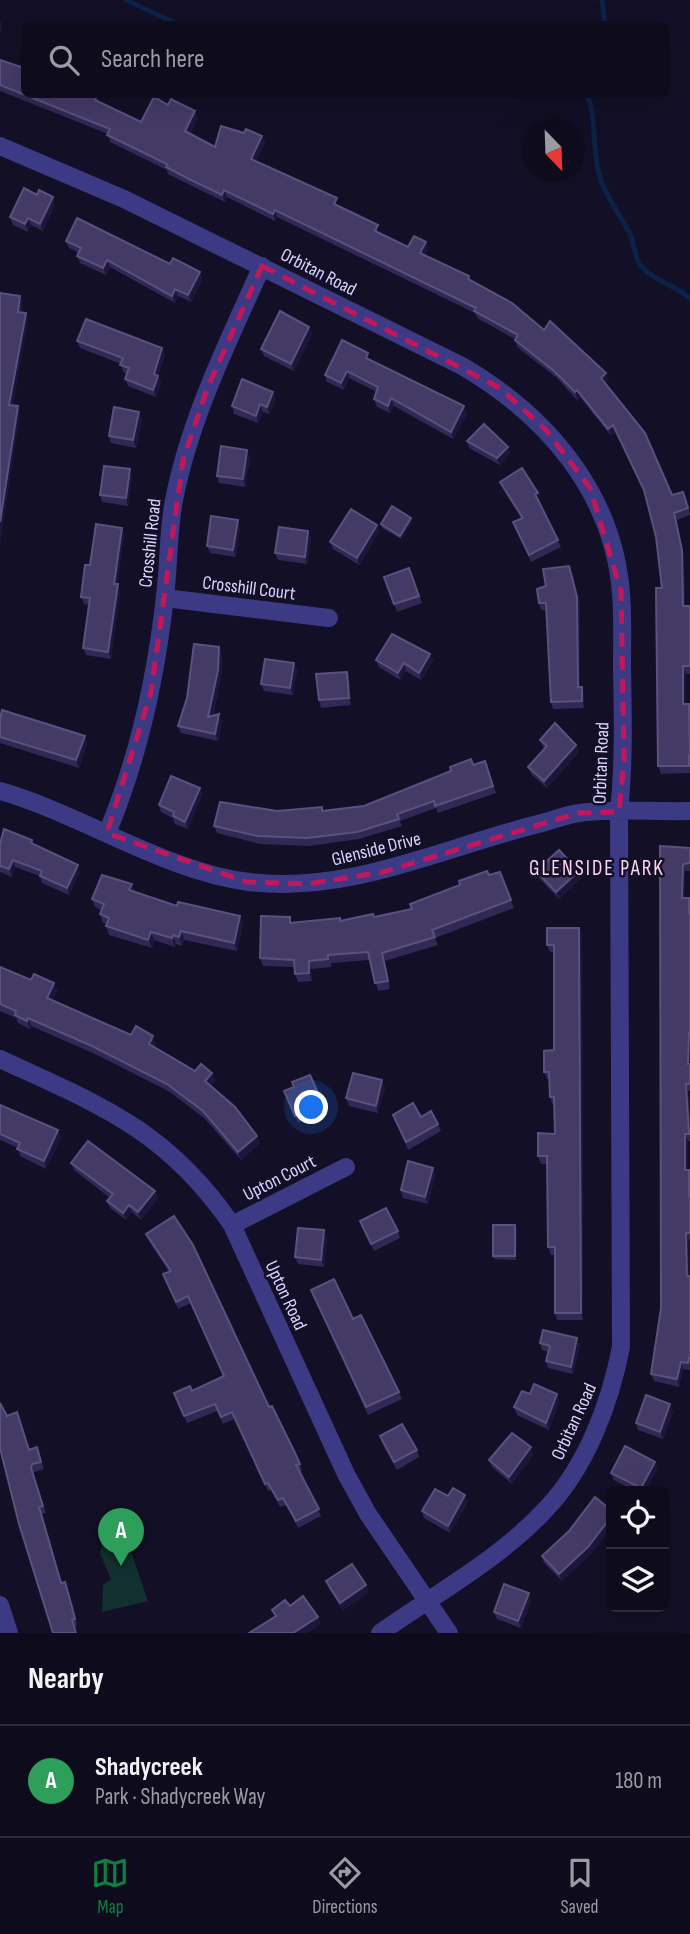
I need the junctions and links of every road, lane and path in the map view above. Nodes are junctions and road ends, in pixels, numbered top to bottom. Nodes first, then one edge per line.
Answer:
1 (0, 146) edge
2 (262, 266) junction
3 (165, 598) junction
4 (329, 618) dead end
5 (0, 791) edge
6 (690, 811) edge
7 (619, 812) junction
8 (107, 833) junction
9 (0, 1059) edge
10 (346, 1167) dead end
11 (232, 1225) junction
12 (426, 1600) junction
13 (0, 1605) edge
14 (9, 1633) edge
15 (380, 1633) edge
16 (449, 1633) edge

1 - 2 street, Orbitan Road
2 - 3 street, Crosshill Road
2 - 7 street, Orbitan Road
3 - 4 street, Crosshill Court
3 - 8 street, Crosshill Road
5 - 8 street, Glenside Drive
6 - 7 street, Glenside Drive
7 - 8 street, Glenside Drive
7 - 12 street, Orbitan Road
9 - 11 street, Upton Road
10 - 11 street, Upton Court
11 - 12 street, Upton Road
12 - 15 street, Orbitan Road
12 - 16 street, Upton Road
13 - 14 street

